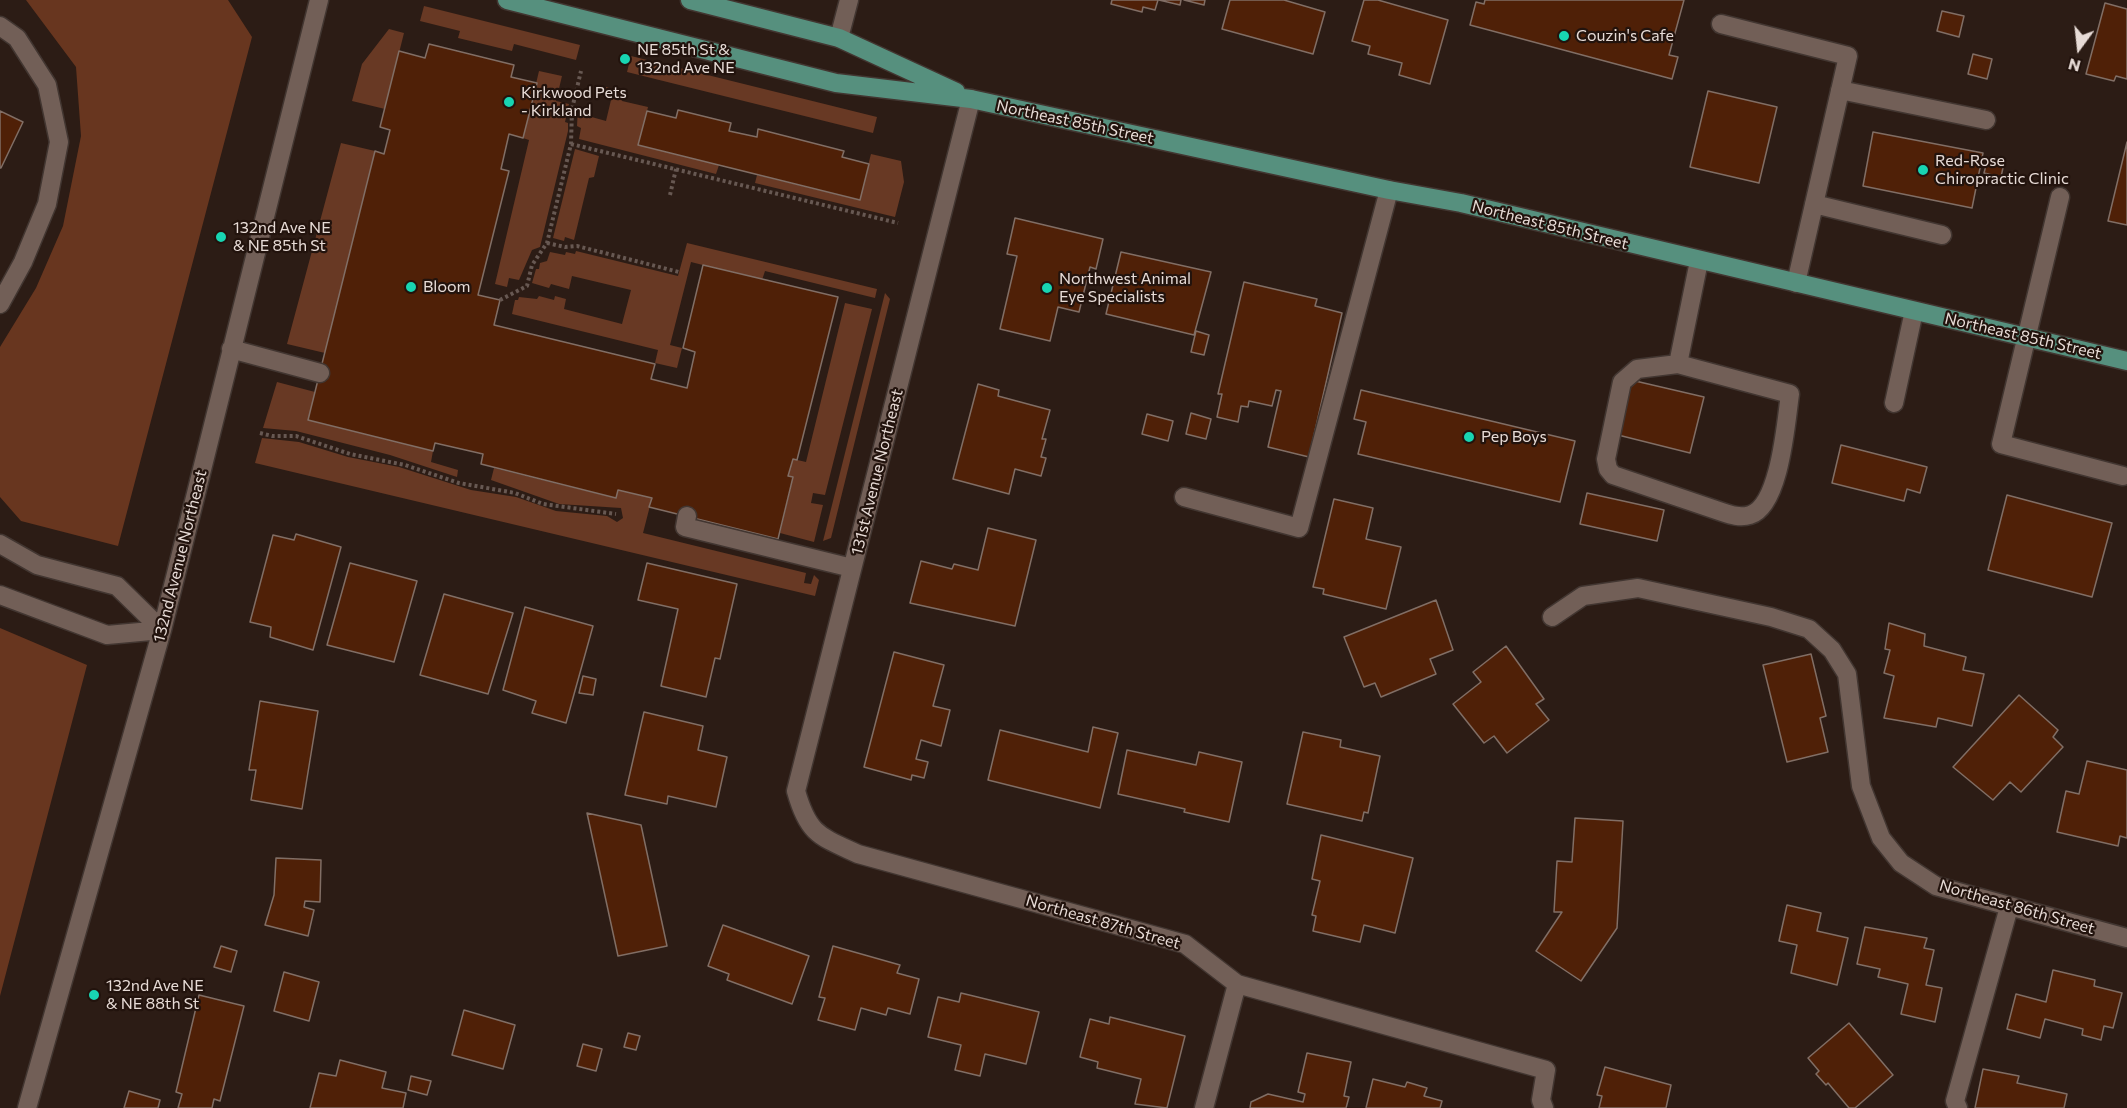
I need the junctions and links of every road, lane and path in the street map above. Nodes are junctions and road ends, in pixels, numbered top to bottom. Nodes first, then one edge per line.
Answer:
1 (318, 0) edge
2 (507, 0) edge
3 (690, 0) edge
4 (849, 0) edge
5 (1721, 24) dead end
6 (0, 26) edge
7 (839, 38) junction
8 (581, 71) dead end
9 (1840, 90) junction
10 (971, 99) junction
11 (1986, 120) dead end
12 (571, 144) junction
13 (676, 170) junction
14 (1389, 190) junction
15 (670, 195) dead end
16 (2061, 196) dead end
17 (1814, 204) junction
18 (898, 223) dead end
19 (1942, 235) dead end
20 (547, 243) junction
21 (1699, 261) junction
22 (679, 272) dead end
23 (1796, 283) junction
24 (500, 300) dead end
25 (0, 304) edge
26 (1914, 311) junction
27 (2027, 337) junction
28 (231, 349) junction
29 (2127, 361) edge
30 (1678, 364) junction
31 (320, 373) dead end
32 (1894, 403) dead end
33 (260, 433) dead end
34 (2123, 476) dead end
35 (1184, 497) dead end
36 (616, 514) dead end
37 (687, 516) dead end
38 (0, 544) edge
39 (852, 568) junction
40 (0, 595) edge
41 (1552, 617) dead end
42 (162, 630) junction
43 (823, 838) joint
44 (2009, 907) junction
45 (2127, 938) edge
46 (1237, 984) junction
47 (27, 1108) edge
48 (1204, 1108) edge
49 (1544, 1108) edge
50 (1958, 1108) edge

1 - 28 street, 132nd Avenue Northeast
2 - 10 main road, Northeast 85th Street
3 - 7 main road, Northeast 85th Street
4 - 7 street
5 - 9 street
6 - 25 street
7 - 10 main road, Northeast 85th Street
8 - 12 path
9 - 11 street
9 - 17 street
10 - 14 main road, Northeast 85th Street
10 - 39 street, 131st Avenue Northeast
12 - 13 path
12 - 20 path
13 - 15 path
13 - 18 path
14 - 21 main road, Northeast 85th Street
14 - 35 street
16 - 27 street
17 - 19 street
17 - 23 street
20 - 22 path
20 - 24 path
21 - 23 main road, Northeast 85th Street
21 - 30 street
23 - 26 main road, Northeast 85th Street
26 - 27 main road, Northeast 85th Street
26 - 32 street
27 - 29 main road, Northeast 85th Street
27 - 34 street
28 - 31 street
28 - 42 street, 132nd Avenue Northeast
30 - 30 street
33 - 36 path
37 - 39 street
38 - 42 street
39 - 43 street, 131st Avenue Northeast
40 - 42 street
41 - 44 street, Northeast 86th Street
42 - 47 street, 132nd Avenue Northeast
43 - 46 street, Northeast 87th Street
44 - 45 street, Northeast 86th Street
44 - 50 street
46 - 48 street
46 - 49 street, Northeast 87th Street

